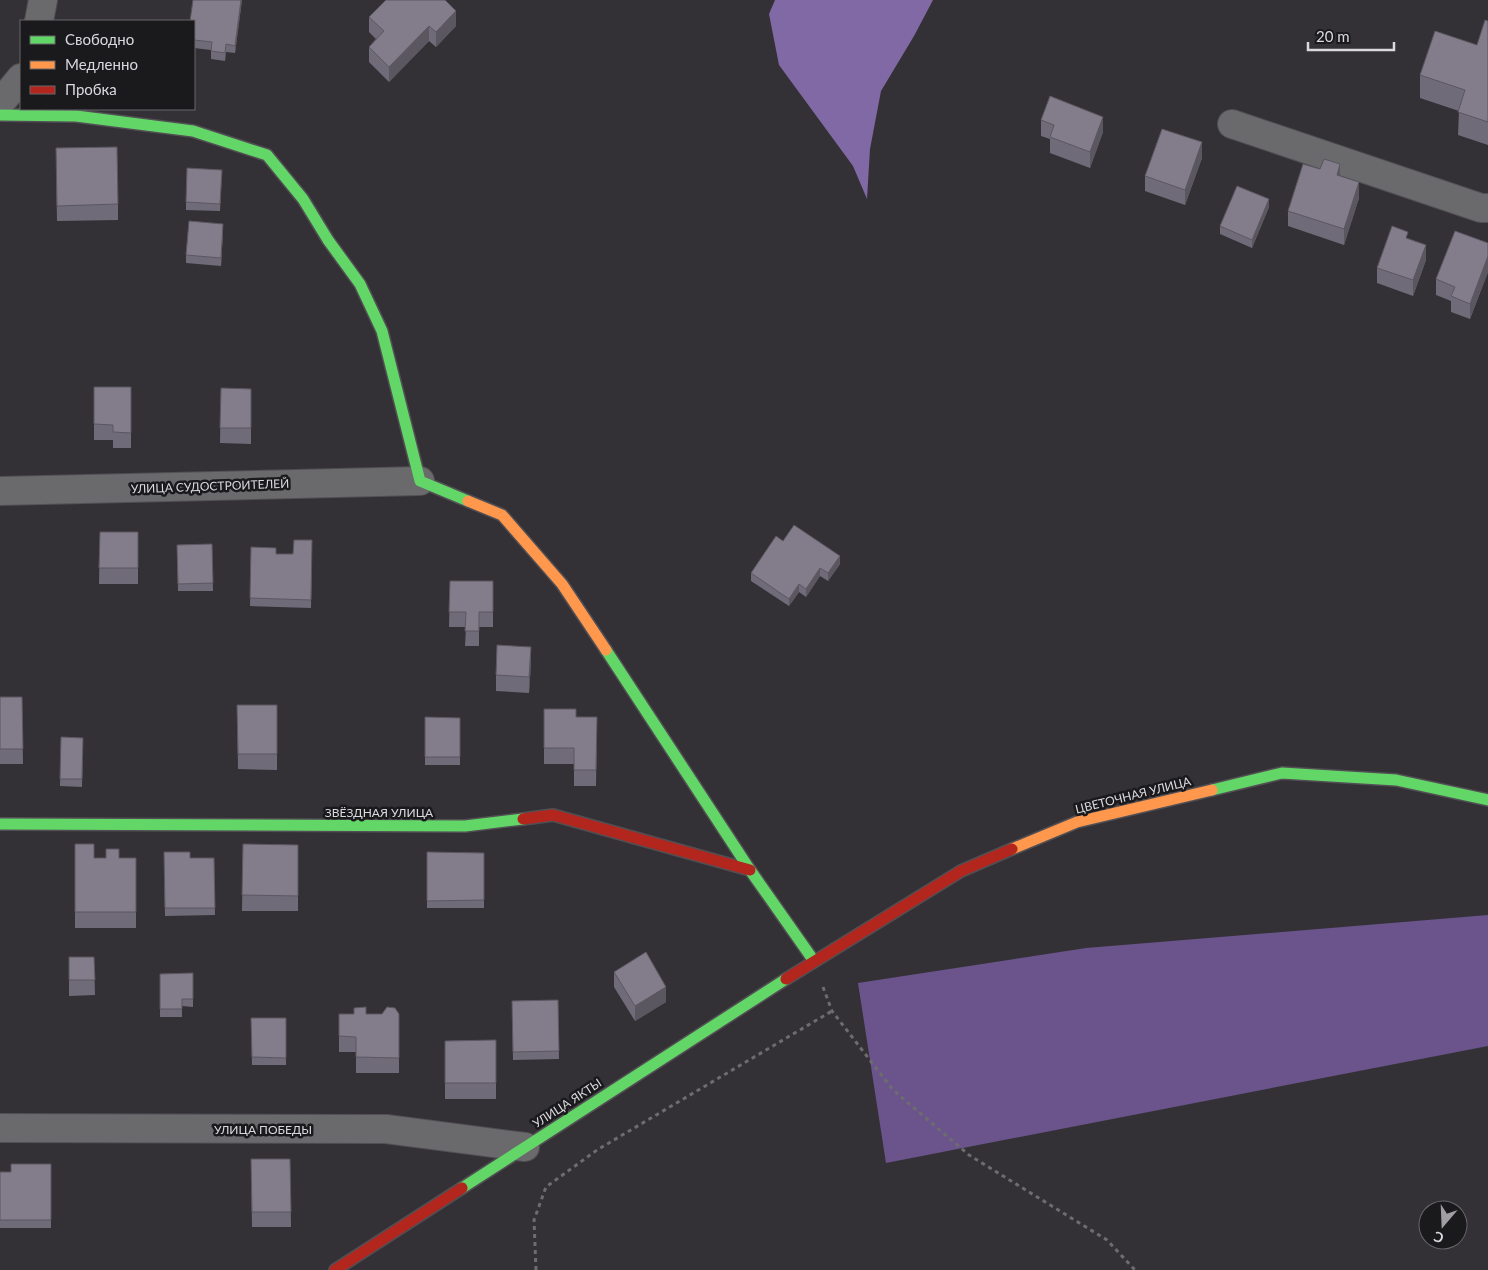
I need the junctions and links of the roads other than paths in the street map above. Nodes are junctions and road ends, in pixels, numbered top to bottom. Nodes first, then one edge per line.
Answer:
1 (43, 0) edge
2 (39, 20) edge
3 (20, 79) edge
4 (0, 103) edge
5 (0, 116) edge
6 (1232, 124) dead end
7 (1488, 208) edge
8 (420, 481) junction
9 (0, 491) edge
10 (1488, 800) edge
11 (0, 824) edge
12 (750, 870) junction
13 (814, 961) junction
14 (0, 1128) edge
15 (525, 1147) junction
16 (336, 1270) edge

1 - 2 street
3 - 4 street
5 - 8 street
6 - 7 street
8 - 9 street, УЛИЦА СУДОСТРОИТЕЛЕЙ
8 - 12 street
10 - 13 street, ЦВЕТОЧНАЯ УЛИЦА
11 - 12 street, ЗВЁЗДНАЯ УЛИЦА
12 - 13 street
13 - 15 street, УЛИЦА ЯКТЫ
14 - 15 street, УЛИЦА ПОБЕДЫ
15 - 16 street, УЛИЦА ЯКТЫ

